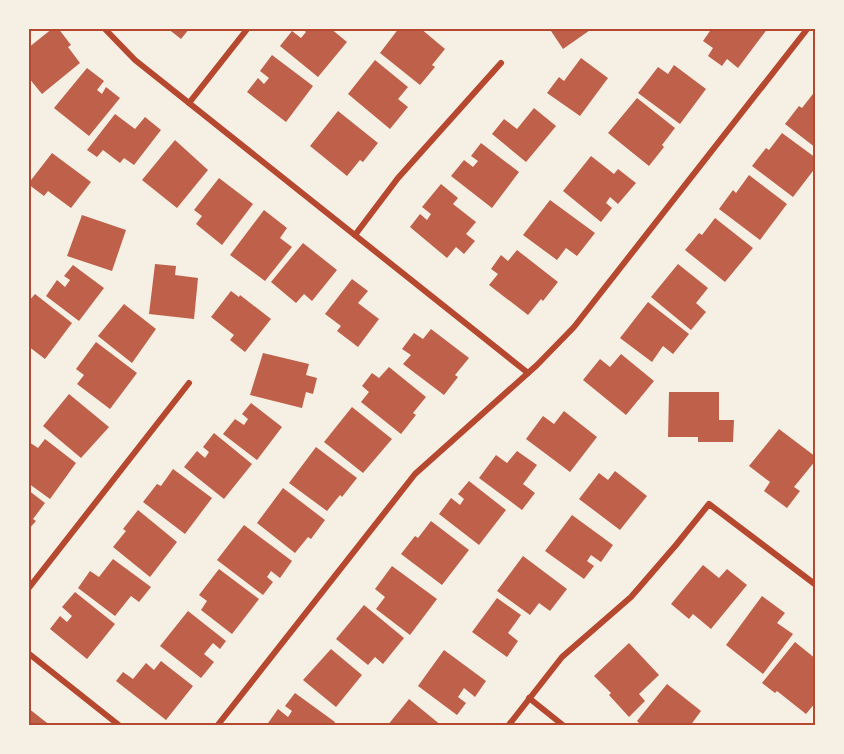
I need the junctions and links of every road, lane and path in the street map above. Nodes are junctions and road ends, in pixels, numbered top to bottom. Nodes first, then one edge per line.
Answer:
1 (104, 28) edge
2 (248, 28) edge
3 (808, 28) edge
4 (501, 63) dead end
5 (189, 103) junction
6 (355, 235) junction
7 (528, 373) junction
8 (189, 383) dead end
9 (816, 585) edge
10 (28, 589) edge
11 (28, 653) edge
12 (530, 698) junction
13 (120, 726) edge
14 (217, 726) edge
15 (508, 726) edge
16 (564, 726) edge

1 - 5 street
2 - 5 street
3 - 7 street
4 - 6 street
5 - 6 street
6 - 7 street
7 - 14 street
8 - 10 street
9 - 12 street
11 - 13 street
12 - 15 street
12 - 16 street

